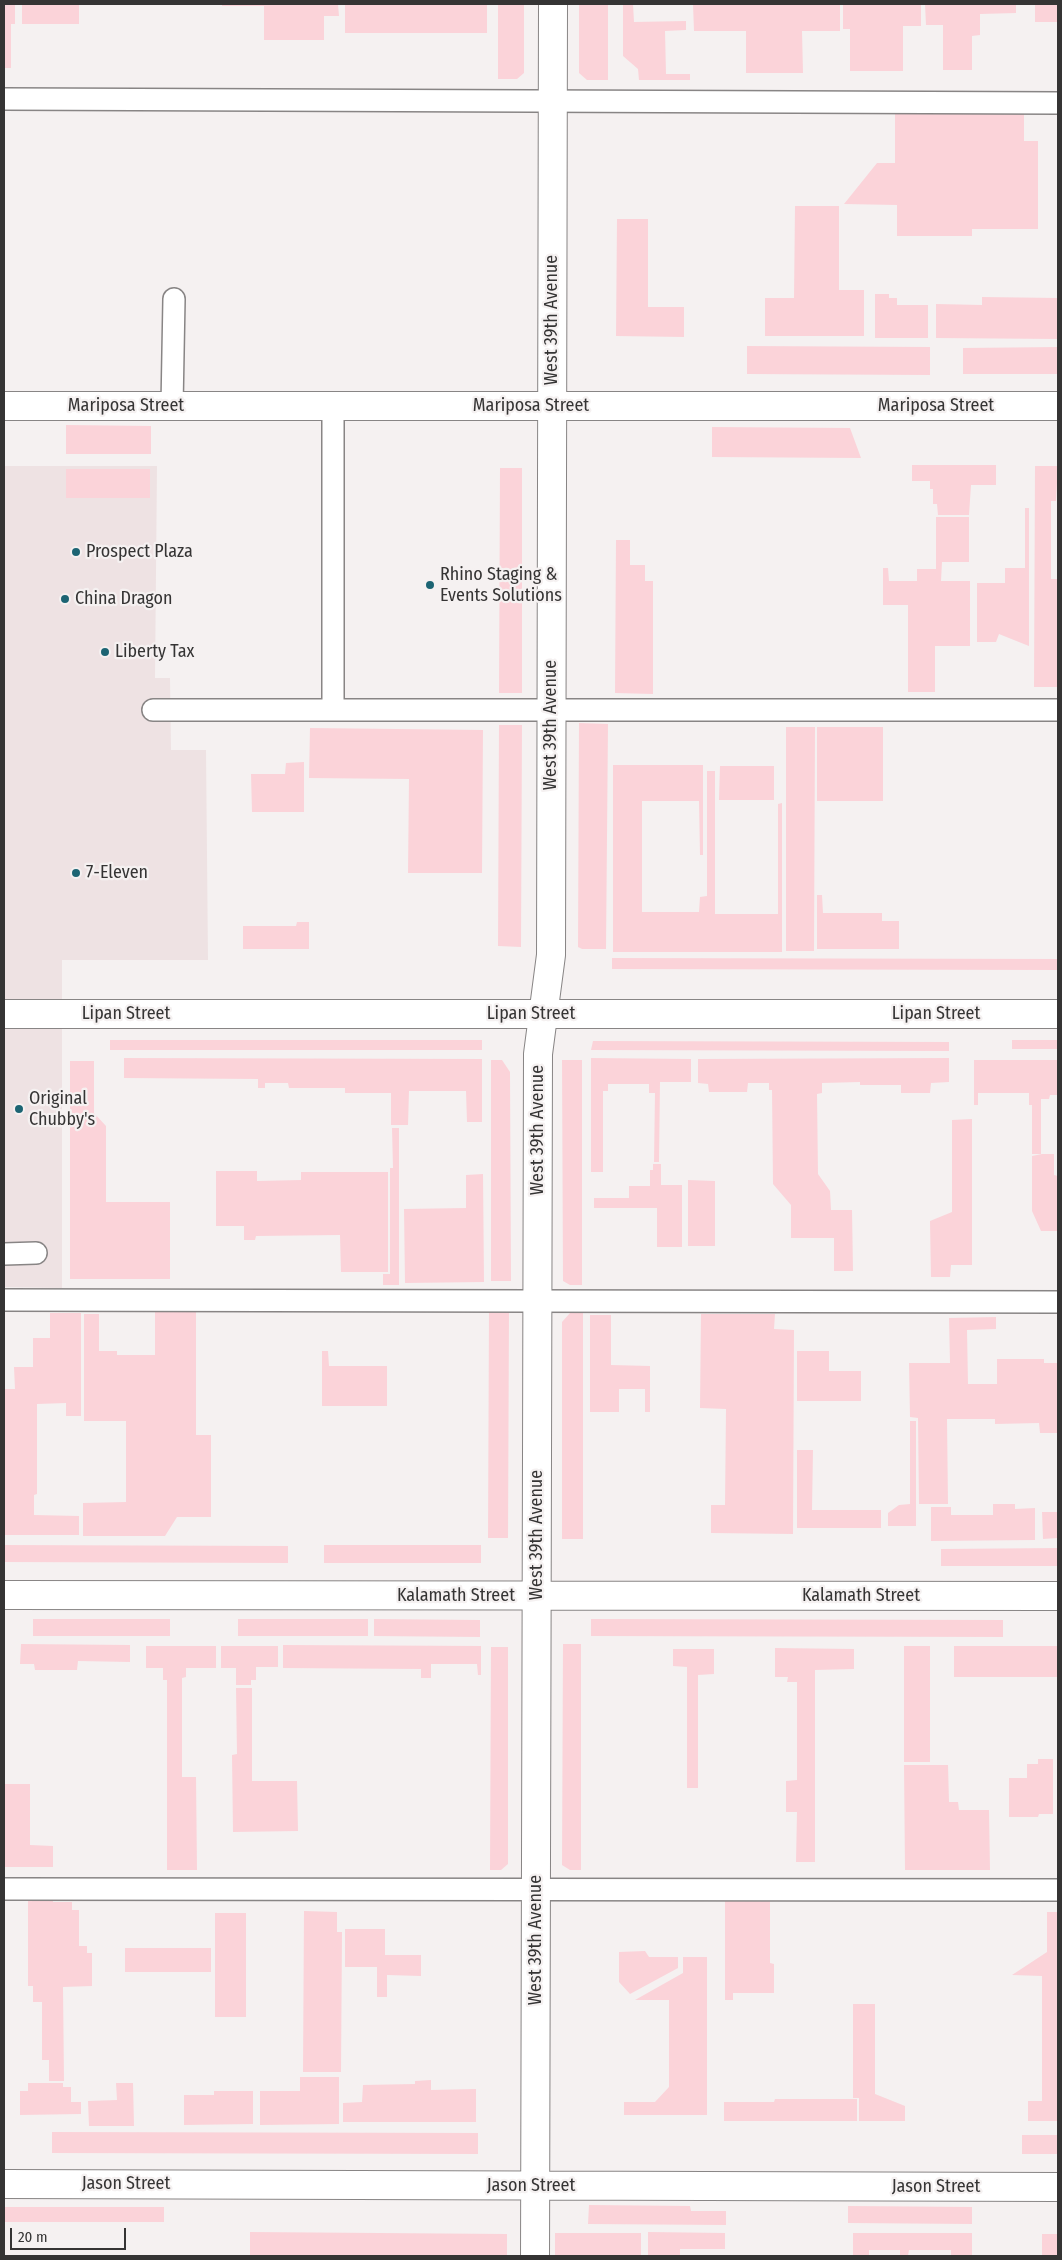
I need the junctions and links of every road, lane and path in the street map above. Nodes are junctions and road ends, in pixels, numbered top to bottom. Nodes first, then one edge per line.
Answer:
1 (553, 4) edge
2 (4, 99) edge
3 (553, 101) junction
4 (1058, 103) edge
5 (174, 300) dead end
6 (4, 406) edge
7 (172, 406) junction
8 (333, 406) junction
9 (552, 406) junction
10 (1058, 406) edge
11 (153, 710) dead end
12 (333, 710) junction
13 (551, 710) junction
14 (1058, 710) edge
15 (4, 1014) edge
16 (544, 1014) junction
17 (1058, 1014) edge
18 (36, 1253) dead end
19 (4, 1254) edge
20 (4, 1300) edge
21 (538, 1301) junction
22 (1058, 1302) edge
23 (4, 1595) edge
24 (536, 1596) junction
25 (1058, 1596) edge
26 (4, 1889) edge
27 (536, 1890) junction
28 (1058, 1890) edge
29 (4, 2184) edge
30 (535, 2185) junction
31 (1058, 2187) edge
32 (535, 2256) edge

1 - 3 street, West 39th Avenue
2 - 3 lane
3 - 4 lane
3 - 9 street, West 39th Avenue
5 - 7 lane
6 - 7 street, Mariposa Street
7 - 8 street, Mariposa Street
8 - 9 street, Mariposa Street
8 - 12 lane
9 - 10 street, Mariposa Street
9 - 13 street, West 39th Avenue
11 - 12 lane
12 - 13 lane
13 - 14 lane
13 - 16 street, West 39th Avenue
15 - 16 street, Lipan Street
16 - 17 street, Lipan Street
16 - 21 street, West 39th Avenue
18 - 19 lane
20 - 21 lane
21 - 22 lane
21 - 24 street, West 39th Avenue
23 - 24 street, Kalamath Street
24 - 25 street, Kalamath Street
24 - 27 street, West 39th Avenue
26 - 27 lane
27 - 28 lane
27 - 30 street, West 39th Avenue
29 - 30 street, Jason Street
30 - 31 street, Jason Street
30 - 32 street, West 39th Avenue

